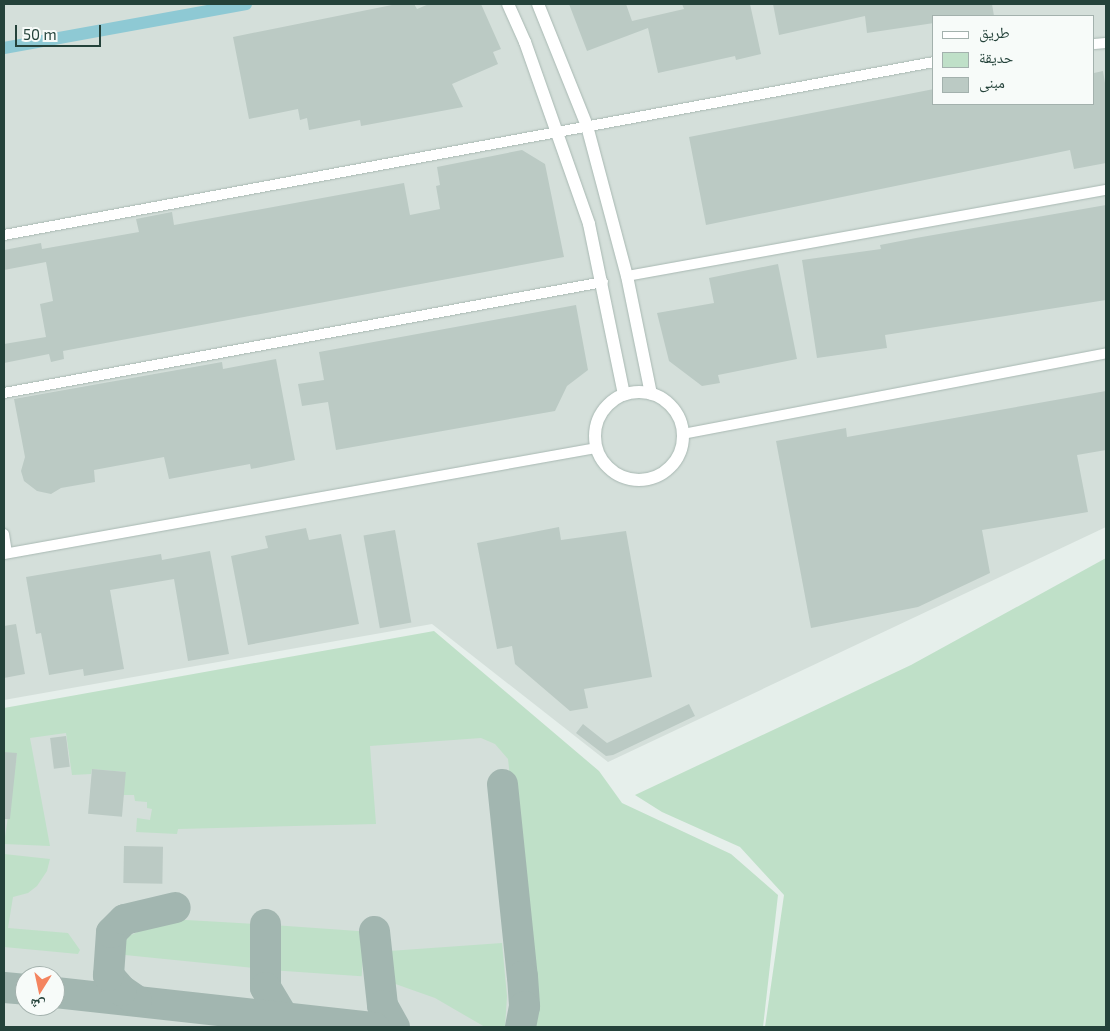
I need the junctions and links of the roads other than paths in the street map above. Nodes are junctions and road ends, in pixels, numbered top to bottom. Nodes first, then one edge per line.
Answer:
1 (508, 4) edge
2 (538, 4) edge
3 (932, 62) edge
4 (587, 126) junction
5 (557, 132) junction
6 (1106, 190) edge
7 (4, 235) edge
8 (627, 276) junction
9 (602, 282) junction
10 (1106, 353) edge
11 (4, 393) edge
12 (624, 394) junction
13 (651, 394) junction
14 (683, 434) junction
15 (596, 448) junction
16 (4, 534) edge
17 (6, 553) edge

1 - 5 street
2 - 4 street
3 - 4 street
4 - 5 street
4 - 8 street
5 - 7 street
5 - 9 street
6 - 8 street
8 - 13 street
9 - 11 street
9 - 12 street
10 - 14 street
12 - 13 street
12 - 15 street
13 - 14 street
14 - 15 street
15 - 17 street
16 - 17 street

